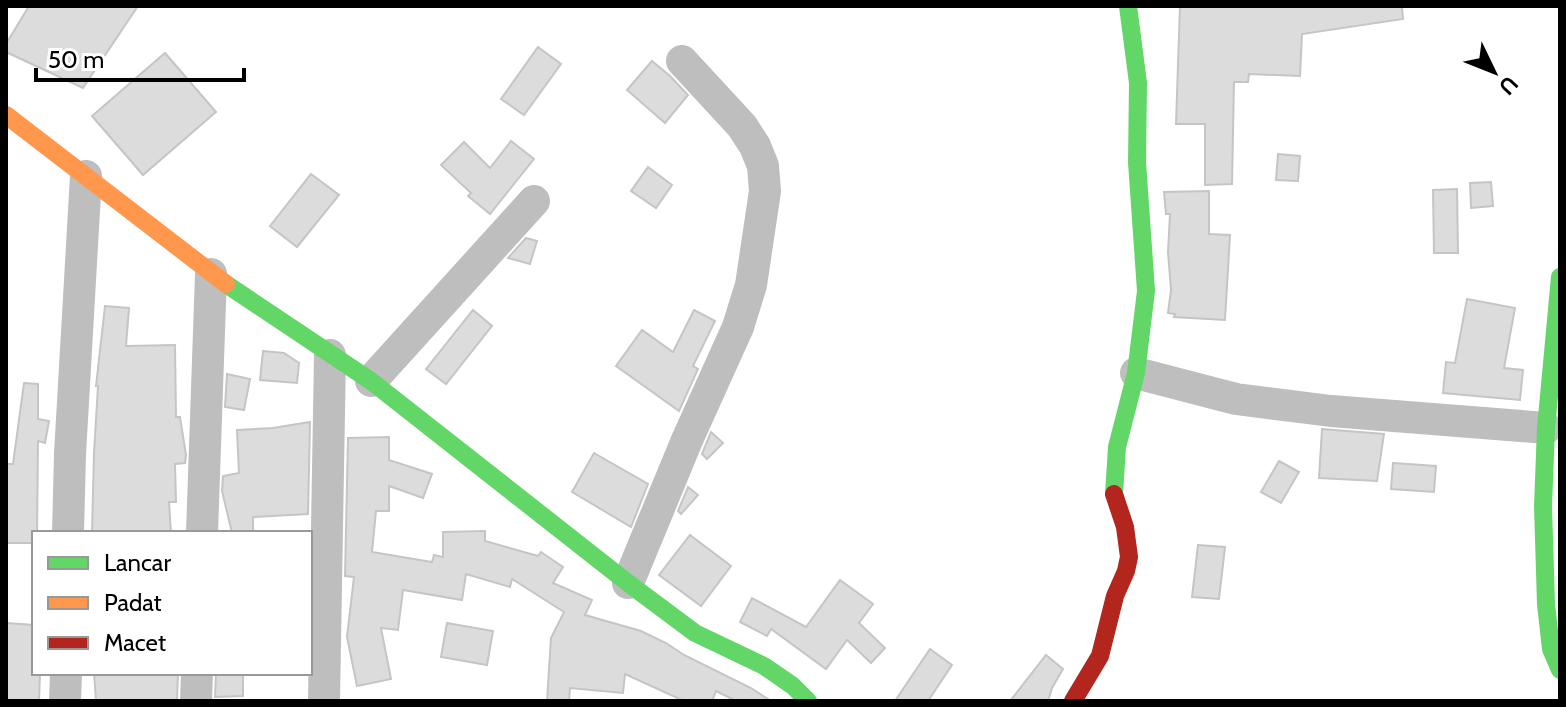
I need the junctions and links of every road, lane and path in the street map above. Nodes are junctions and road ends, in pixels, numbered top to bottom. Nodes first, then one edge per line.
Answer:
1 (1128, 6) edge
2 (682, 61) dead end
3 (6, 115) edge
4 (86, 176) junction
5 (534, 201) dead end
6 (211, 274) junction
7 (1560, 277) edge
8 (330, 355) junction
9 (1136, 373) junction
10 (371, 381) junction
11 (1546, 428) junction
12 (68, 531) edge
13 (202, 531) edge
14 (628, 583) junction
15 (1560, 670) edge
16 (66, 675) edge
17 (197, 675) edge
18 (65, 701) edge
19 (196, 701) edge
20 (324, 701) edge
21 (808, 701) edge
22 (1073, 701) edge

1 - 9 main road
2 - 14 street
3 - 4 main road
4 - 6 main road
4 - 12 street
5 - 10 street
6 - 8 main road
6 - 13 street
7 - 11 main road
8 - 10 main road
8 - 20 street
9 - 11 street
9 - 22 main road
10 - 14 main road
11 - 15 main road
14 - 21 main road
16 - 18 street
17 - 19 street

